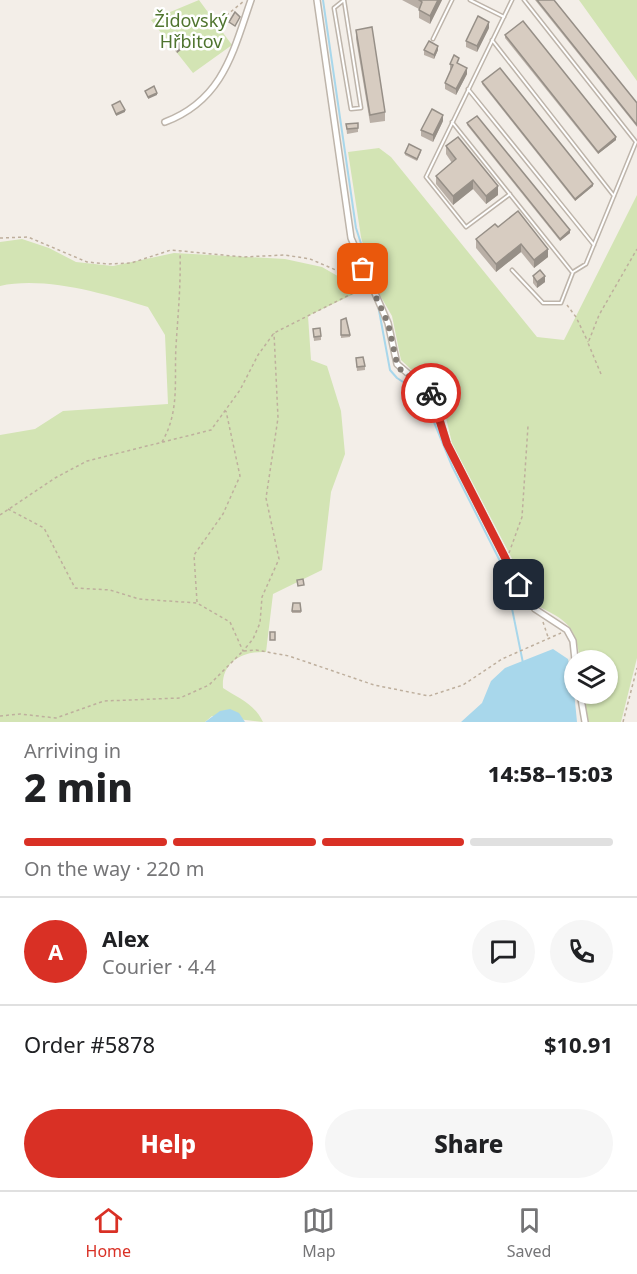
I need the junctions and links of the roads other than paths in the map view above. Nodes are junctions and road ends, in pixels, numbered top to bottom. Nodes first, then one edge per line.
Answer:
1 (252, 0) edge
2 (317, 0) edge
3 (344, 0) edge
4 (452, 0) edge
5 (470, 0) edge
6 (512, 0) edge
7 (524, 0) edge
8 (504, 16) junction
9 (434, 39) dead end
10 (492, 40) junction
11 (468, 89) junction
12 (452, 122) junction
13 (165, 123) dead end
14 (510, 194) junction
15 (614, 196) junction
16 (594, 245) junction
17 (512, 270) dead end
18 (573, 272) junction
19 (574, 650) edge
20 (582, 704) edge
21 (585, 722) edge

1 - 13 street
2 - 19 street
3 - 3 lane
4 - 9 lane
5 - 8 lane
6 - 8 lane
7 - 15 lane
8 - 10 lane
10 - 11 lane
10 - 15 lane
11 - 12 lane
11 - 16 lane
12 - 14 lane
12 - 14 lane
14 - 18 lane
15 - 16 lane
16 - 18 lane
17 - 18 lane
20 - 21 street

